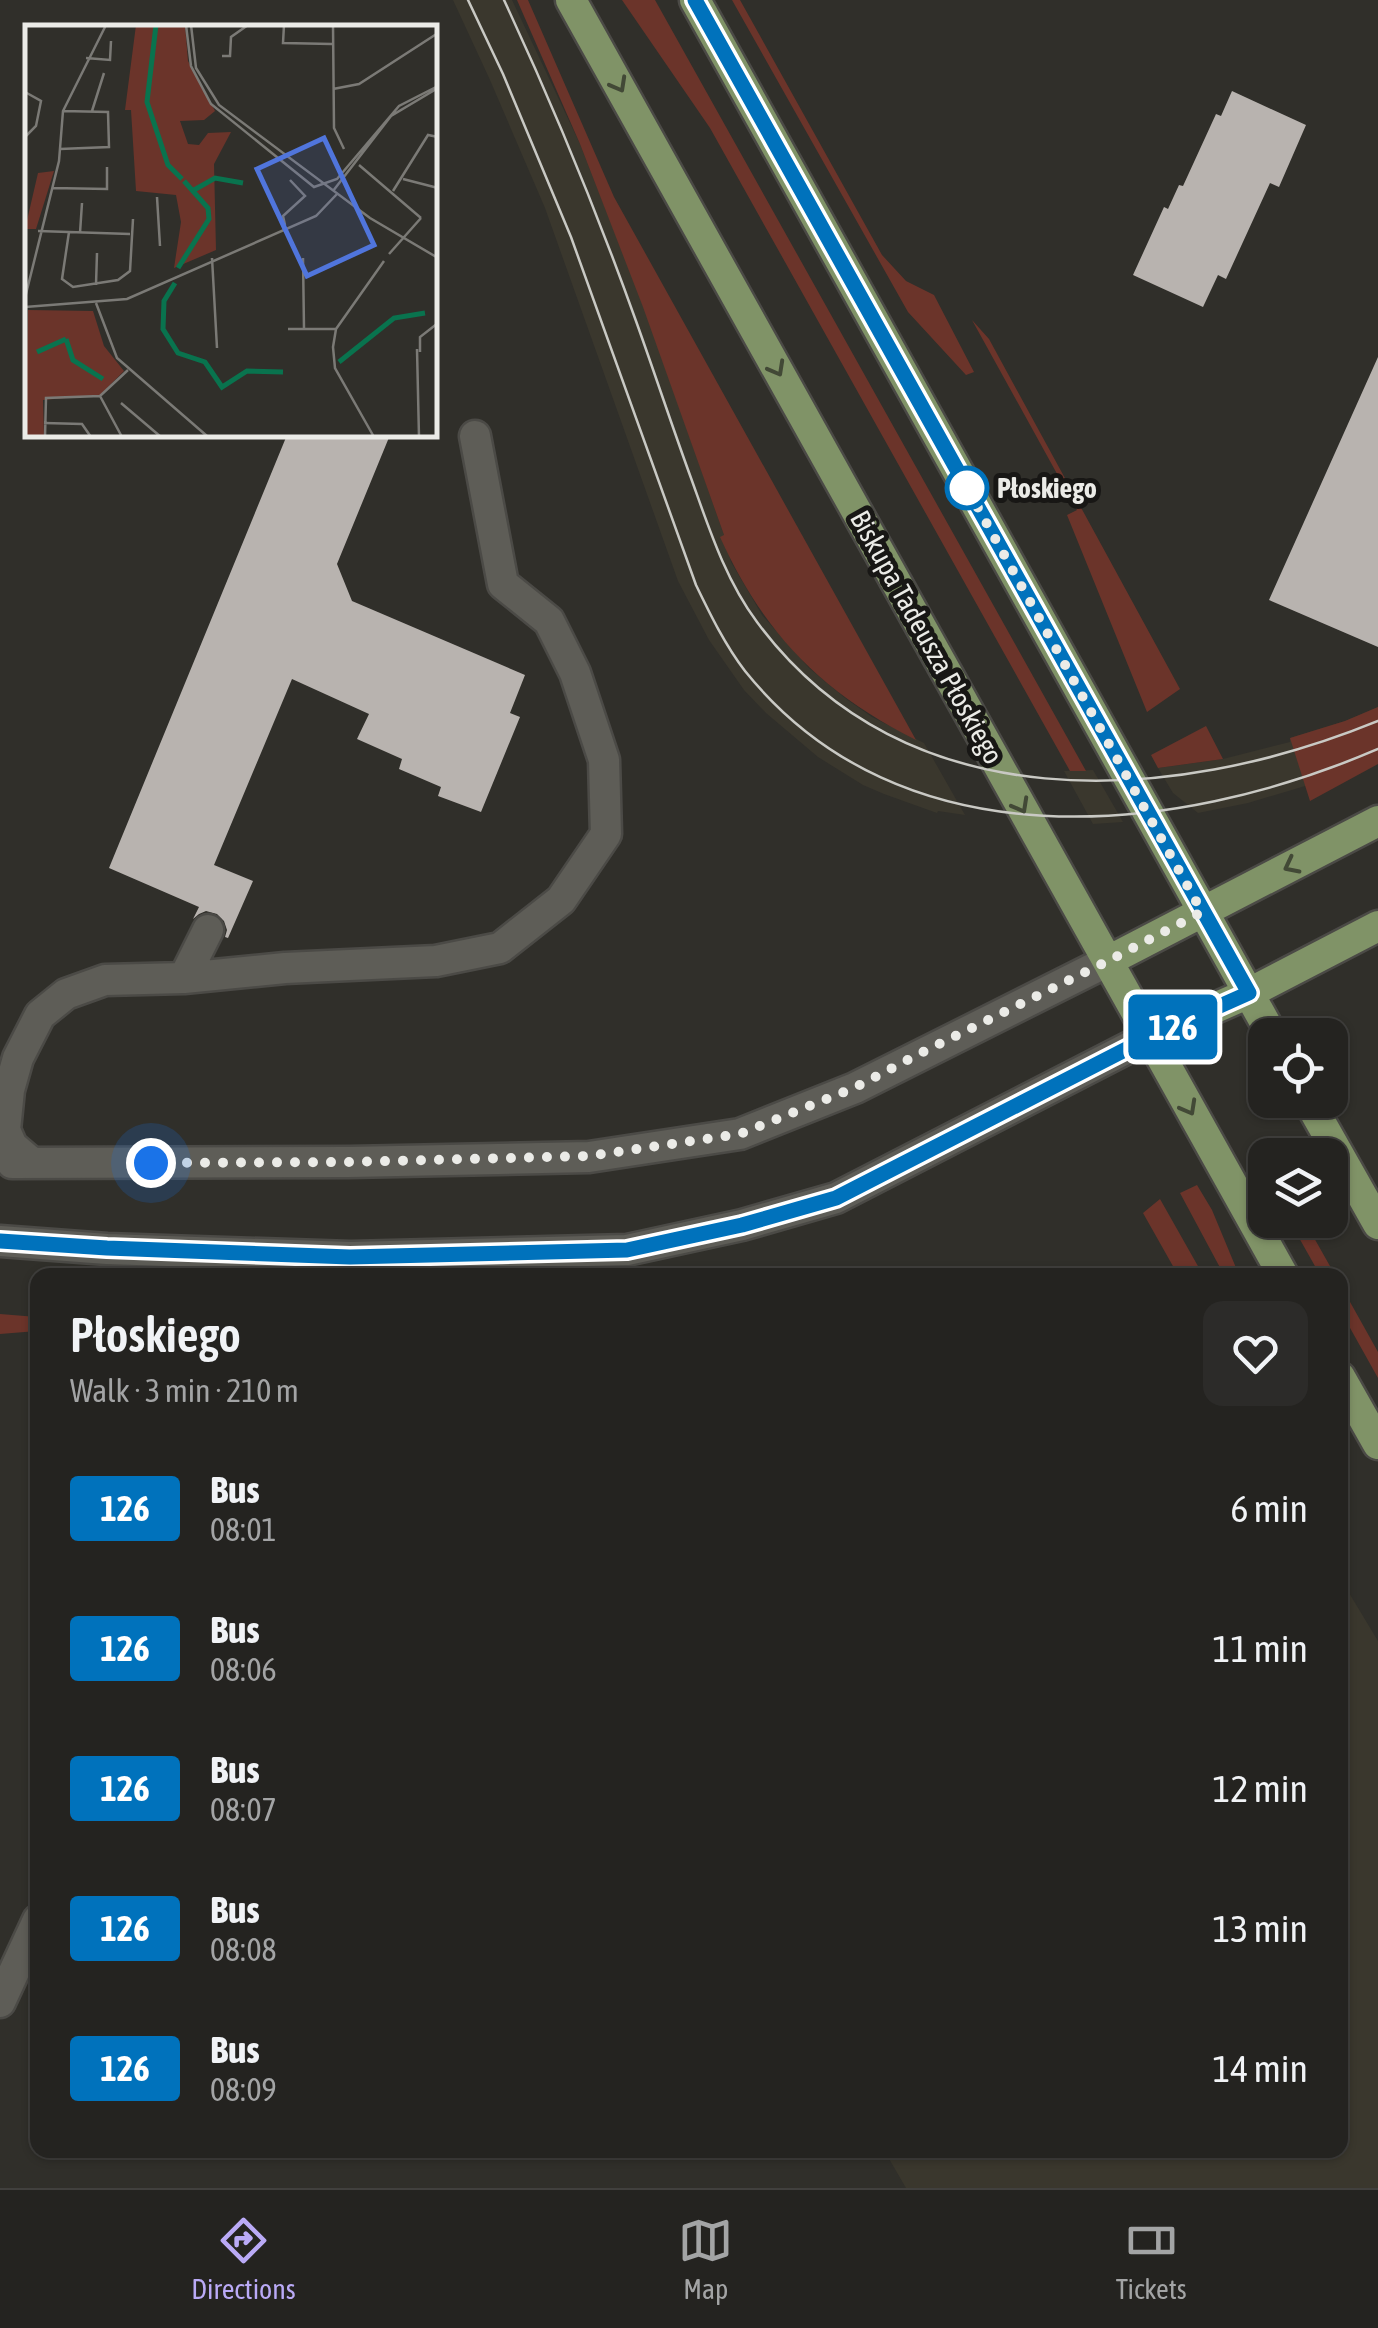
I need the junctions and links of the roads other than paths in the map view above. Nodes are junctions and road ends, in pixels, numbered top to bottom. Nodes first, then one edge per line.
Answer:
1 (571, 0) edge
2 (695, 0) edge
3 (476, 436) dead end
4 (1378, 821) edge
5 (1202, 912) junction
6 (1378, 926) edge
7 (208, 930) dead end
8 (1108, 961) junction
9 (184, 978) junction
10 (1249, 993) junction
11 (1263, 1018) edge
12 (1150, 1037) junction
13 (1318, 1118) edge
14 (0, 1163) edge
15 (32, 1163) junction
16 (1378, 1224) edge
17 (0, 1241) edge
18 (1279, 1268) edge
19 (1348, 1391) edge
20 (1378, 1444) edge
21 (30, 1937) edge
22 (0, 2002) edge

1 -> 8 main road, Biskupa Tadeusza Płoskiego
2 - 5 main road
3 - 9 street
4 -> 5 main road
5 - 8 main road
5 - 10 main road
6 - 10 main road
7 - 9 street
8 - 12 main road, Biskupa Tadeusza Płoskiego
8 - 15 street
9 - 15 street
10 - 11 main road
10 - 12 main road
12 - 17 street
12 -> 18 main road, Biskupa Tadeusza Płoskiego
13 - 16 main road
14 - 15 street
19 - 20 main road
21 - 22 street

